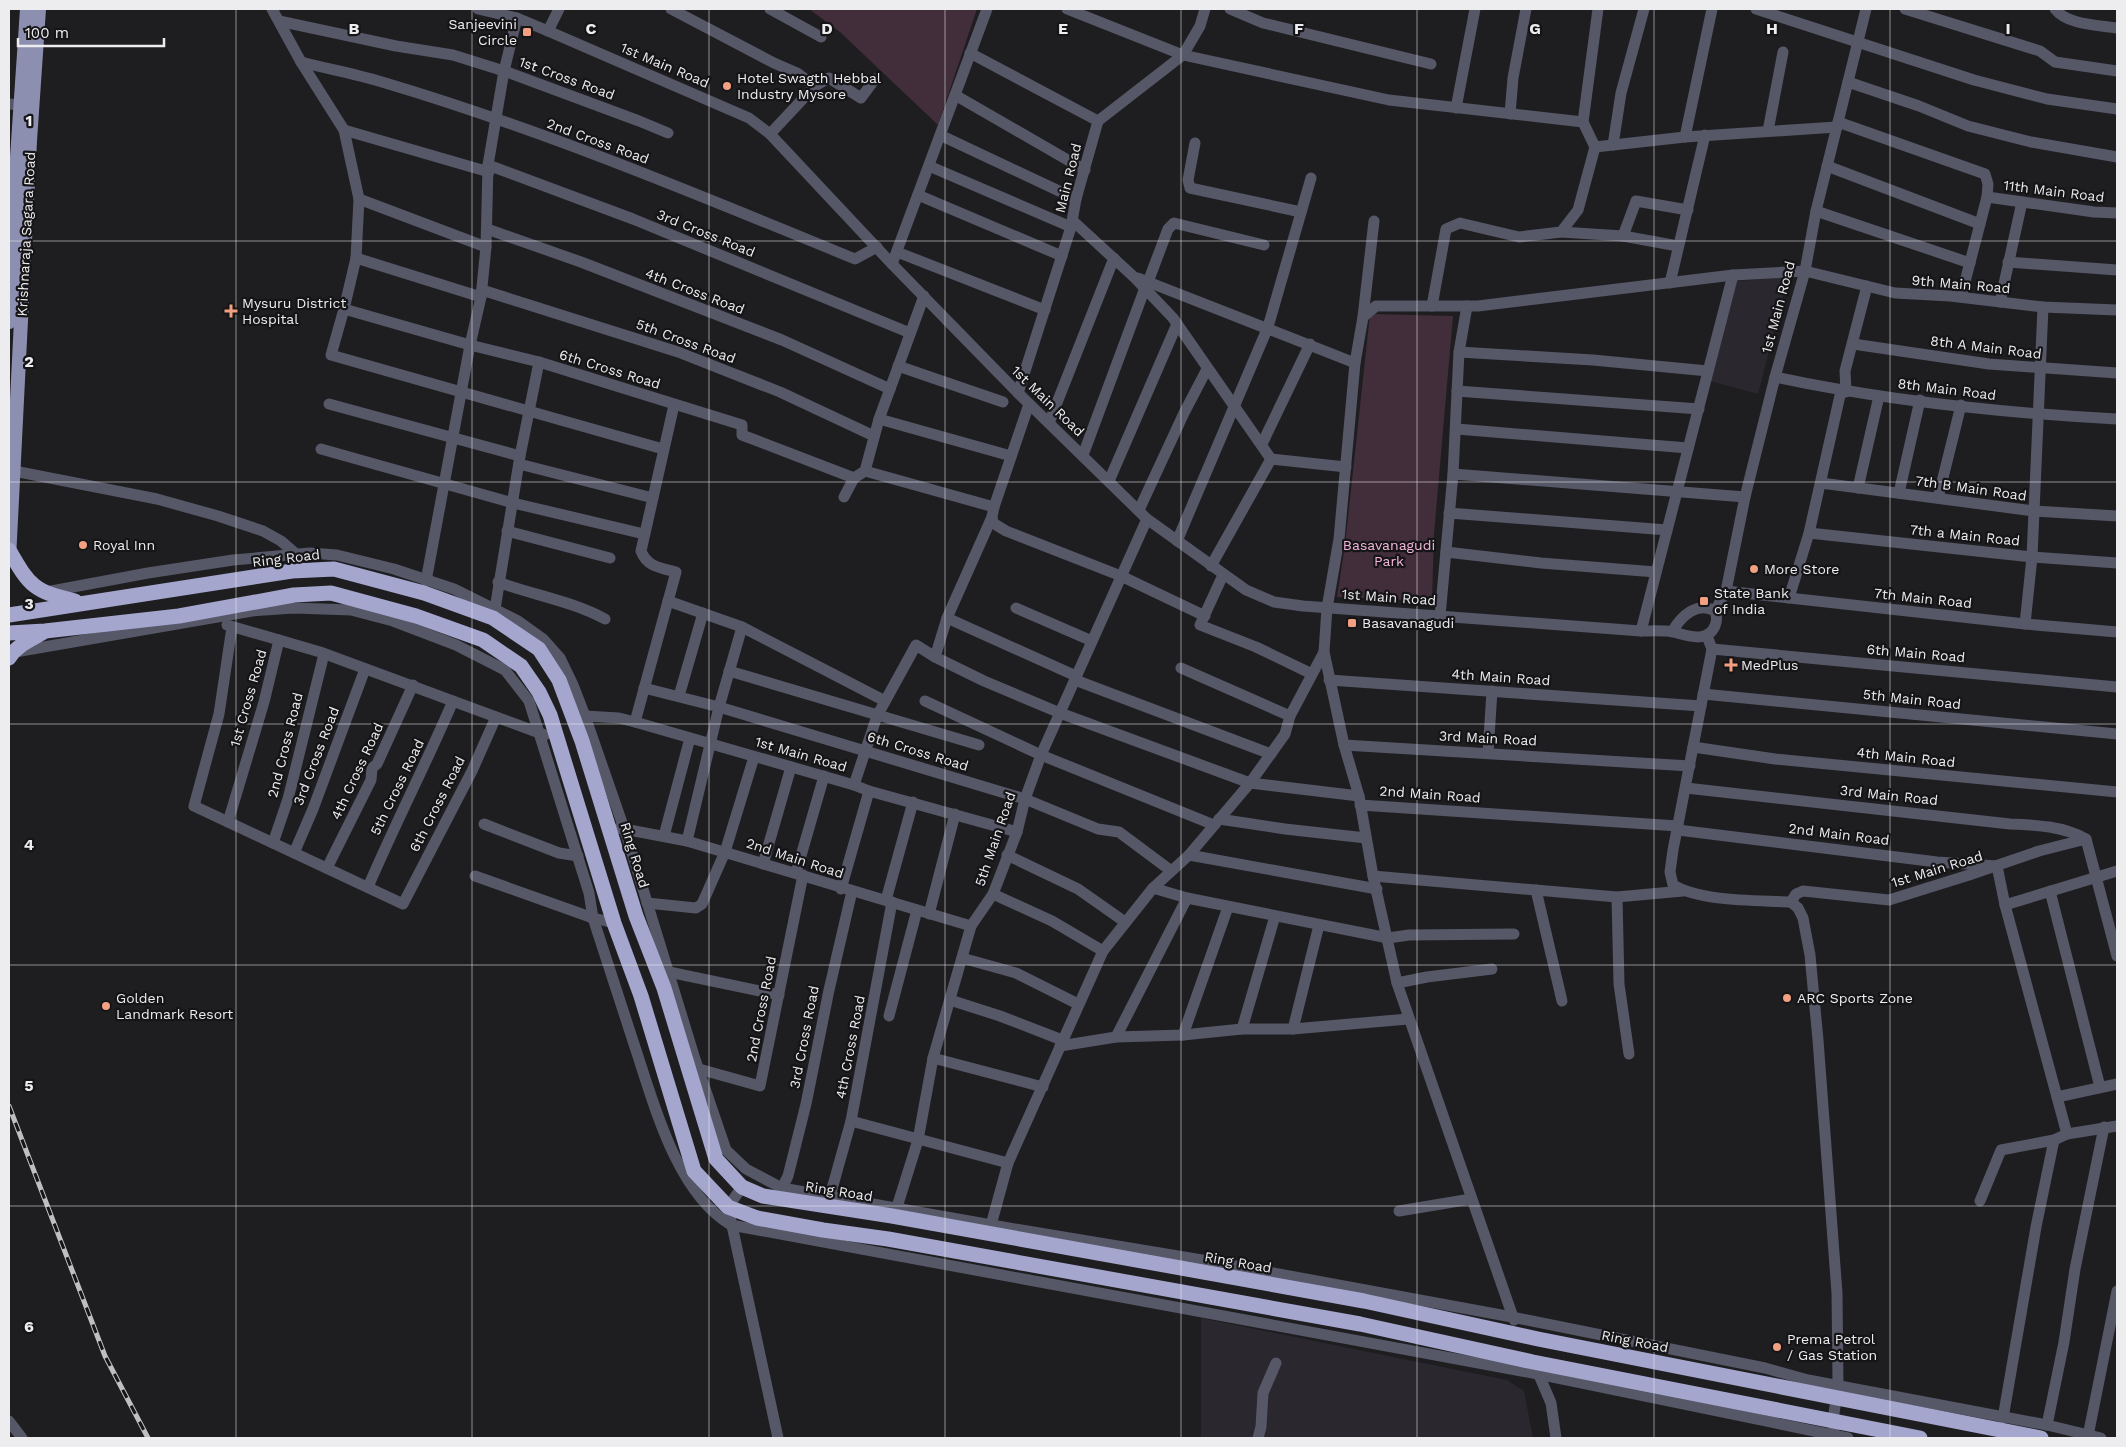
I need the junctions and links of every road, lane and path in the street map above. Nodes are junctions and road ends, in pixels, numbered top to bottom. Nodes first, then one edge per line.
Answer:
1 (27, 9) edge
2 (40, 9) edge
3 (272, 9) edge
4 (478, 9) edge
5 (559, 9) edge
6 (671, 9) edge
7 (770, 9) edge
8 (986, 9) edge
9 (1067, 9) edge
10 (1205, 9) edge
11 (1230, 9) edge
12 (1475, 9) edge
13 (1526, 9) edge
14 (1598, 9) edge
15 (1644, 9) edge
16 (1712, 9) edge
17 (1756, 9) edge
18 (1866, 9) edge
19 (1905, 9) edge
20 (2055, 9) edge
21 (1790, 14) edge
22 (518, 18) junction
23 (278, 21) junction
24 (2117, 28) edge
25 (548, 31) junction
26 (822, 37) dead end
27 (1858, 42) junction
28 (1783, 52) dead end
29 (970, 53) junction
30 (1183, 54) junction
31 (301, 62) junction
32 (1431, 64) dead end
33 (504, 71) junction
34 (2117, 71) edge
35 (875, 79) dead end
36 (1848, 82) junction
37 (815, 86) junction
38 (955, 95) junction
39 (14, 104) edge
40 (1456, 108) junction
41 (2117, 109) edge
42 (1510, 114) junction
43 (495, 119) junction
44 (1098, 120) junction
45 (1583, 122) junction
46 (1838, 124) junction
47 (344, 130) junction
48 (1768, 131) junction
49 (668, 133) dead end
50 (770, 134) junction
51 (1705, 135) junction
52 (940, 136) junction
53 (1685, 137) junction
54 (1195, 143) dead end
55 (1613, 145) junction
56 (1595, 148) junction
57 (2117, 157) edge
58 (929, 166) junction
59 (1827, 166) junction
60 (488, 168) junction
61 (1085, 170) junction
62 (1311, 178) dead end
63 (918, 195) junction
64 (1987, 198) junction
65 (359, 199) junction
66 (1076, 199) junction
67 (2022, 202) junction
68 (1688, 210) junction
69 (1816, 211) junction
70 (1301, 212) junction
71 (2117, 213) edge
72 (1374, 221) dead end
73 (1072, 224) junction
74 (1980, 224) junction
75 (486, 229) junction
76 (1561, 232) junction
77 (1624, 236) junction
78 (1264, 245) dead end
79 (1678, 246) junction
80 (486, 247) junction
81 (877, 247) junction
82 (897, 252) junction
83 (1062, 256) junction
84 (356, 258) junction
85 (1114, 258) junction
86 (2008, 262) junction
87 (1970, 263) junction
88 (892, 264) junction
89 (1805, 270) junction
90 (2117, 270) edge
91 (1733, 275) junction
92 (1670, 283) junction
93 (1146, 285) junction
94 (1867, 286) junction
95 (482, 294) junction
96 (924, 296) junction
97 (1961, 298) junction
98 (2000, 302) junction
99 (9, 304) edge
100 (1432, 306) junction
101 (1467, 306) junction
102 (2043, 307) junction
103 (344, 309) junction
104 (1045, 310) junction
105 (2117, 310) edge
106 (1363, 317) junction
107 (9, 322) edge
108 (1177, 324) junction
109 (1268, 327) junction
110 (910, 332) junction
111 (1310, 344) junction
112 (1852, 344) junction
113 (470, 345) junction
114 (1459, 352) junction
115 (539, 362) junction
116 (1355, 363) junction
117 (898, 366) junction
118 (1207, 368) junction
119 (2042, 368) junction
120 (1708, 371) junction
121 (2117, 372) edge
122 (1775, 377) junction
123 (890, 389) junction
124 (1457, 391) junction
125 (1844, 391) junction
126 (462, 392) junction
127 (1018, 393) junction
128 (1879, 396) junction
129 (1920, 400) junction
130 (1003, 402) dead end
131 (329, 404) dead end
132 (1029, 404) junction
133 (674, 405) junction
134 (1961, 405) junction
135 (1236, 407) junction
136 (1698, 409) junction
137 (530, 412) junction
138 (2040, 415) junction
139 (879, 419) junction
140 (2117, 419) edge
141 (1049, 423) junction
142 (1456, 429) junction
143 (874, 436) junction
144 (454, 438) junction
145 (1262, 444) junction
146 (1688, 448) junction
147 (321, 449) dead end
148 (663, 449) junction
149 (1011, 456) junction
150 (1083, 456) junction
151 (1271, 458) junction
152 (520, 460) junction
153 (1346, 467) junction
154 (12, 471) edge
155 (865, 472) junction
156 (1453, 474) junction
157 (854, 478) junction
158 (1109, 481) junction
159 (1821, 483) junction
160 (445, 484) junction
161 (1858, 488) junction
162 (1677, 490) junction
163 (1900, 493) junction
164 (844, 497) dead end
165 (1745, 497) junction
166 (653, 498) junction
167 (1938, 498) junction
168 (513, 503) junction
169 (2034, 511) junction
170 (993, 512) junction
171 (1449, 513) junction
172 (1143, 514) junction
173 (2117, 516) edge
174 (1667, 530) junction
175 (507, 531) junction
176 (1810, 533) junction
177 (644, 534) junction
178 (1177, 541) junction
179 (1446, 552) junction
180 (9, 554) edge
181 (296, 554) junction
182 (2032, 557) junction
183 (610, 558) dead end
184 (2117, 563) edge
185 (1211, 566) junction
186 (1656, 572) junction
187 (1223, 574) junction
188 (1121, 576) junction
189 (426, 580) junction
190 (498, 582) junction
191 (1726, 591) junction
192 (46, 592) junction
193 (1789, 598) junction
194 (668, 601) junction
195 (81, 603) junction
196 (1016, 608) dead end
197 (1327, 608) junction
198 (495, 609) junction
199 (1715, 611) junction
200 (703, 613) junction
201 (9, 615) edge
202 (179, 616) junction
203 (1205, 616) junction
204 (1440, 616) junction
205 (604, 618) dead end
206 (947, 618) junction
207 (213, 619) junction
208 (2025, 624) junction
209 (232, 627) junction
210 (742, 627) junction
211 (1641, 631) junction
212 (45, 632) junction
213 (1672, 632) junction
214 (2117, 632) edge
215 (9, 634) edge
216 (1707, 636) junction
217 (279, 640) junction
218 (1092, 641) junction
219 (1712, 649) junction
220 (1324, 652) junction
221 (324, 654) junction
222 (10, 655) edge
223 (935, 657) junction
224 (365, 668) junction
225 (1182, 668) dead end
226 (729, 671) junction
227 (1312, 674) junction
228 (1076, 678) junction
229 (1329, 680) junction
230 (413, 685) junction
231 (2117, 687) edge
232 (644, 688) junction
233 (1492, 691) junction
234 (679, 696) junction
235 (1702, 700) junction
236 (454, 701) junction
237 (886, 701) junction
238 (925, 701) dead end
239 (719, 707) junction
240 (1060, 713) junction
241 (878, 716) junction
242 (1290, 716) junction
243 (496, 717) junction
244 (580, 718) junction
245 (635, 722) junction
246 (541, 734) junction
247 (2117, 734) edge
248 (556, 737) junction
249 (690, 738) junction
250 (711, 744) junction
251 (979, 745) dead end
252 (1344, 745) junction
253 (1693, 747) junction
254 (865, 750) junction
255 (1488, 753) junction
256 (1271, 754) junction
257 (1041, 755) junction
258 (754, 757) junction
259 (1690, 766) junction
260 (791, 767) junction
261 (592, 774) junction
262 (824, 776) junction
263 (569, 778) junction
264 (1250, 783) junction
265 (854, 785) junction
266 (1686, 788) junction
267 (869, 791) junction
268 (2117, 792) edge
269 (1025, 799) junction
270 (1359, 800) junction
271 (913, 802) junction
272 (954, 814) junction
273 (228, 822) junction
274 (1216, 822) junction
275 (484, 824) dead end
276 (608, 826) junction
277 (1678, 828) junction
278 (624, 829) junction
279 (1017, 832) junction
280 (664, 836) junction
281 (1366, 838) junction
282 (2086, 839) junction
283 (687, 841) junction
284 (273, 843) junction
285 (726, 852) junction
286 (294, 853) junction
287 (1007, 855) junction
288 (1189, 855) junction
289 (578, 856) junction
290 (762, 864) junction
291 (1997, 866) junction
292 (327, 868) junction
293 (1170, 870) junction
294 (2117, 871) edge
295 (799, 874) junction
296 (475, 876) dead end
297 (1373, 876) junction
298 (2098, 877) junction
299 (368, 887) junction
300 (1152, 888) junction
301 (1377, 889) junction
302 (846, 890) junction
303 (1536, 890) junction
304 (1682, 891) junction
305 (2050, 891) junction
306 (993, 894) junction
307 (1618, 897) junction
308 (1187, 898) junction
309 (889, 901) junction
310 (647, 902) junction
311 (1791, 902) junction
312 (2005, 905) junction
313 (1228, 907) junction
314 (917, 910) junction
315 (929, 914) junction
316 (1275, 916) junction
317 (593, 918) junction
318 (1125, 922) junction
319 (614, 924) junction
320 (1320, 925) junction
321 (971, 926) junction
322 (1514, 934) dead end
323 (1388, 938) junction
324 (1103, 951) junction
325 (2117, 956) edge
326 (962, 958) junction
327 (1492, 969) dead end
328 (669, 972) junction
329 (1397, 983) junction
330 (779, 995) junction
331 (950, 1000) junction
332 (1562, 1001) dead end
333 (1078, 1004) junction
334 (889, 1016) dead end
335 (1408, 1019) junction
336 (1242, 1029) junction
337 (1293, 1029) junction
338 (1184, 1035) junction
339 (1116, 1037) junction
340 (1061, 1043) junction
341 (1629, 1054) dead end
342 (933, 1058) junction
343 (698, 1069) junction
344 (2117, 1084) edge
345 (1043, 1087) junction
346 (2100, 1088) junction
347 (2057, 1097) junction
348 (851, 1121) junction
349 (2117, 1126) edge
350 (2104, 1127) junction
351 (2067, 1134) junction
352 (918, 1140) junction
353 (2054, 1140) junction
354 (1008, 1163) junction
355 (742, 1187) junction
356 (782, 1188) junction
357 (830, 1196) junction
358 (1471, 1199) junction
359 (1980, 1201) dead end
360 (728, 1208) junction
361 (896, 1208) junction
362 (1399, 1211) dead end
363 (731, 1225) junction
364 (991, 1225) junction
365 (2117, 1291) edge
366 (1512, 1317) junction
367 (1526, 1336) junction
368 (1276, 1363) dead end
369 (1536, 1368) junction
370 (1837, 1391) junction
371 (2004, 1418) junction
372 (9, 1422) edge
373 (1834, 1432) edge
374 (2044, 1432) edge
375 (2088, 1436) junction
376 (22, 1438) edge
377 (778, 1438) edge
378 (1258, 1438) edge
379 (1556, 1438) edge
380 (1848, 1438) edge
381 (1920, 1438) edge
382 (2101, 1438) edge

1 - 39 main road, Krishnaraja Sagara Road
2 - 154 main road, Krishnaraja Sagara Road
3 - 23 street
4 - 22 street, 1st Main Road
5 - 25 street
6 - 37 street
7 - 26 street
8 - 29 street
9 - 30 street
10 - 30 street
11 - 32 street
12 - 40 street
13 - 42 street
14 - 45 street
15 - 55 street
16 - 53 street
17 - 21 street
18 - 27 street, 1st Main Road
19 - 34 street
20 - 24 street
21 - 27 street
22 - 25 street, 1st Main Road
22 - 33 street
23 - 31 street
23 - 33 street, 1st Cross Road
25 - 50 street, 1st Main Road
27 - 36 street, 1st Main Road
27 - 41 street
28 - 48 street
29 - 38 street
29 - 44 street
30 - 40 street
30 - 44 street
31 - 43 street, 2nd Cross Road
31 - 47 street
33 - 43 street
33 - 49 street, 1st Cross Road
35 - 37 street
36 - 46 street, 1st Main Road
36 - 57 street
37 - 50 street
38 - 52 street
38 - 61 street
39 - 99 main road, Krishnaraja Sagara Road
40 - 42 street
42 - 45 street
43 - 60 street
43 - 81 street, 2nd Cross Road
44 - 61 street, Main Road
45 - 56 street
46 - 48 street
46 - 59 street, 1st Main Road
46 - 64 street
47 - 60 street, 3rd Cross Road
47 - 65 street
48 - 51 street
50 - 81 street, 1st Main Road
51 - 53 street
51 - 68 street
52 - 58 street
52 - 66 street
53 - 55 street
54 - 70 street
55 - 56 street
56 - 76 street
58 - 63 street
58 - 73 street
59 - 69 street, 1st Main Road
59 - 74 street
60 - 75 street
60 - 110 street, 3rd Cross Road
61 - 66 street, Main Road
62 - 70 street
63 - 82 street
63 - 83 street
64 - 67 street, 11th Main Road
64 - 74 street
65 - 80 street
65 - 84 street
66 - 73 street, Main Road
67 - 71 street, 11th Main Road
67 - 86 street
68 - 77 street
68 - 79 street
69 - 87 street
69 - 89 street, 1st Main Road
70 - 109 street
72 - 106 street
73 - 83 street, Main Road
73 - 85 street
74 - 87 street
75 - 80 street
75 - 123 street, 4th Cross Road
76 - 77 street
76 - 100 street
77 - 79 street
78 - 93 street
79 - 92 street
80 - 95 street
81 - 88 street, 1st Main Road
82 - 88 street
82 - 104 street
83 - 104 street, Main Road
84 - 95 street, 5th Cross Road
84 - 103 street
85 - 93 street
85 - 141 street
86 - 90 street
86 - 98 street
87 - 97 street
88 - 96 street, 1st Main Road
89 - 91 street, 9th Main Road
89 - 94 street, 9th Main Road
89 - 122 street, 1st Main Road
91 - 92 street, 9th Main Road
91 - 120 street
92 - 101 street, 9th Main Road
93 - 108 street
93 - 109 street
93 - 150 street
94 - 97 street, 9th Main Road
94 - 112 street
95 - 113 street
95 - 143 street, 5th Cross Road
96 - 110 street
96 - 127 street, 1st Main Road
97 - 98 street, 9th Main Road
98 - 102 street, 9th Main Road
99 - 107 main road, Krishnaraja Sagara Road
100 - 101 street, 9th Main Road
100 - 106 street, 9th Main Road
101 - 114 street
102 - 105 street, 9th Main Road
102 - 119 street
103 - 113 street, 6th Cross Road
103 - 126 street
104 - 127 street, Main Road
106 - 116 street
108 - 118 street
108 - 158 street
109 - 111 street
109 - 135 street
110 - 117 street
111 - 116 street
111 - 145 street
112 - 119 street, 8th A Main Road
112 - 125 street
113 - 115 street, 6th Cross Road
113 - 126 street
114 - 120 street
114 - 124 street
115 - 133 street, 6th Cross Road
115 - 137 street
116 - 153 street
117 - 123 street
117 - 130 street
118 - 135 street
118 - 172 street, 5th Main Road
119 - 121 street, 8th A Main Road
119 - 138 street
120 - 136 street
122 - 125 street, 8th Main Road
122 - 165 street, 1st Main Road
123 - 139 street
124 - 136 street
124 - 142 street
125 - 128 street, 8th Main Road
125 - 159 street
126 - 137 street
126 - 144 street
127 - 132 street, 1st Main Road
128 - 129 street, 8th Main Road
128 - 161 street
129 - 134 street, 8th Main Road
129 - 163 street
131 - 144 street
132 - 141 street, 1st Main Road
132 - 149 street
133 - 148 street
133 - 157 street, 6th Cross Road
134 - 138 street, 8th Main Road
134 - 167 street
135 - 145 street
135 - 178 street
136 - 146 street
137 - 148 street
137 - 152 street
138 - 140 street, 8th Main Road
138 - 169 street
139 - 143 street
139 - 149 street
141 - 150 street, 1st Main Road
142 - 146 street
142 - 156 street
143 - 155 street
144 - 152 street
144 - 160 street
145 - 151 street
146 - 162 street
147 - 160 street
148 - 166 street
149 - 170 street
150 - 158 street, 1st Main Road
151 - 153 street
151 - 185 street
152 - 166 street
152 - 168 street
153 - 197 street
154 - 180 main road, Krishnaraja Sagara Road
154 - 181 street
155 - 157 street
155 - 170 street
156 - 162 street
156 - 171 street
157 - 164 street
158 - 172 street, 1st Main Road
159 - 161 street, 7th B Main Road
159 - 176 street
160 - 168 street
160 - 189 street
161 - 163 street, 7th B Main Road
162 - 165 street
162 - 174 street
163 - 167 street, 7th B Main Road
165 - 191 street, 1st Main Road
166 - 177 street
167 - 169 street, 7th B Main Road
168 - 175 street
168 - 177 street
169 - 173 street, 7th B Main Road
169 - 182 street
170 - 188 street
170 - 206 street
171 - 174 street
171 - 179 street
172 - 178 street, 1st Main Road
172 - 188 street, 5th Main Road
174 - 186 street
175 - 183 street
175 - 190 street
176 - 182 street, 7th a Main Road
176 - 193 street
177 - 194 street
178 - 185 street, 1st Main Road
179 - 186 street
179 - 204 street
180 - 192 highway
181 - 189 street
181 - 192 street
182 - 184 street, 7th a Main Road
182 - 208 street
185 - 187 street, 1st Main Road
186 - 211 street
187 - 197 street, 1st Main Road
187 - 203 street
188 - 203 street
188 - 218 street, 5th Main Road
189 - 198 street
190 - 198 street
190 - 205 street
191 - 193 street, 7th Main Road
191 - 199 street, 1st Main Road
192 - 195 highway
193 - 208 street, 7th Main Road
194 - 200 street
194 - 232 street
195 - 201 highway, Ring Road
195 - 244 highway, Ring Road
196 - 218 street
197 - 204 street, 1st Main Road
197 - 220 street
198 - 244 street
199 - 213 street
199 - 216 street, 1st Main Road
200 - 210 street
200 - 234 street
202 - 207 street
202 - 212 highway
202 - 248 highway
203 - 227 street
204 - 211 street, 1st Main Road
206 - 223 street
206 - 228 street
207 - 209 street
207 - 222 street
207 - 246 street
208 - 214 street, 7th Main Road
209 - 217 street
209 - 273 street
210 - 226 street
210 - 237 street
211 - 213 street, 1st Main Road
212 - 215 highway
212 - 222 highway
213 - 216 street, 1st Main Road
216 - 219 street
217 - 221 street
217 - 273 street, 1st Cross Road
218 - 228 street, 5th Main Road
219 - 231 street, 6th Main Road
219 - 235 street
220 - 227 street
220 - 229 street
221 - 224 street
221 - 284 street, 2nd Cross Road
223 - 237 street, 2nd Main Road
223 - 240 street, 2nd Main Road
224 - 230 street
224 - 286 street, 3rd Cross Road
225 - 242 street
226 - 239 street
226 - 241 street
227 - 242 street
228 - 240 street, 5th Main Road
228 - 256 street
229 - 233 street, 4th Main Road
229 - 252 street
230 - 236 street
230 - 292 street, 4th Cross Road
232 - 234 street, 6th Cross Road
232 - 245 street
233 - 235 street, 4th Main Road
233 - 255 street
234 - 239 street, 6th Cross Road
235 - 247 street, 5th Main Road
235 - 253 street
236 - 243 street
236 - 299 street, 5th Cross Road
237 - 241 street
238 - 257 street
239 - 250 street
239 - 254 street, 6th Cross Road
240 - 257 street, 5th Main Road
240 - 264 street, 2nd Main Road
241 - 251 street
241 - 254 street
242 - 256 street
243 - 246 street
243 - 299 street, 6th Cross Road
244 - 245 street, 1st Main Road
244 - 261 highway, Ring Road
244 - 278 street
245 - 249 street, 1st Main Road
246 - 248 street
246 - 289 street
248 - 263 highway
249 - 250 street, 1st Main Road
249 - 280 street
250 - 258 street, 1st Main Road
250 - 283 street
252 - 255 street, 3rd Main Road
252 - 270 street
253 - 259 street
253 - 268 street, 4th Main Road
254 - 265 street
254 - 269 street, 6th Cross Road
255 - 259 street, 3rd Main Road
256 - 264 street
257 - 269 street, 5th Main Road
257 - 274 street
258 - 260 street, 1st Main Road
258 - 285 street
259 - 266 street
260 - 262 street, 1st Main Road
260 - 290 street
261 - 263 highway
261 - 276 highway, Ring Road
262 - 265 street, 1st Main Road
262 - 295 street, 2nd Cross Road
263 - 319 highway
264 - 270 street, 2nd Main Road
264 - 274 street
265 - 267 street, 1st Main Road
266 - 277 street
266 - 282 street, 3rd Main Road
267 - 271 street, 1st Main Road
267 - 302 street, 3rd Cross Road
269 - 279 street, 5th Main Road
269 - 293 street, 6th Cross Road
270 - 277 street, 2nd Main Road
270 - 281 street
271 - 272 street, 1st Main Road
271 - 309 street, 4th Cross Road
272 - 279 street, 1st Main Road
272 - 315 street
273 - 284 street
274 - 281 street
274 - 288 street
275 - 289 street
276 - 278 street, 2nd Main Road
276 - 355 highway, Ring Road
277 - 291 street, 2nd Main Road
277 - 304 street
278 - 280 street, 2nd Main Road
278 - 310 street
279 - 287 street, 5th Main Road
280 - 283 street, 2nd Main Road
281 - 297 street
282 - 291 street, 1st Main Road
282 - 298 street
283 - 285 street, 2nd Main Road
284 - 286 street
285 - 290 street, 2nd Main Road
285 - 310 street
286 - 292 street
287 - 306 street, 5th Main Road
287 - 318 street
288 - 293 street
288 - 301 street
289 - 317 street
290 - 295 street, 2nd Main Road
291 - 311 street, 1st Main Road
291 - 312 street
292 - 299 street
293 - 300 street
294 - 298 street
295 - 302 street, 2nd Main Road
295 - 330 street, 2nd Cross Road
296 - 317 street
297 - 301 street
297 - 303 street
298 - 305 street
298 - 325 street
300 - 308 street
300 - 318 street
301 - 323 street
302 - 309 street, 2nd Main Road
302 - 356 street, 3rd Cross Road
303 - 307 street
303 - 332 street
304 - 307 street
304 - 311 street
305 - 312 street
305 - 346 street
306 - 321 street, 5th Main Road
306 - 324 street
307 - 341 street
308 - 313 street
308 - 339 street
309 - 314 street, 2nd Main Road
309 - 348 street, 4th Cross Road
310 - 328 street
311 - 370 street
312 - 347 street
313 - 316 street
313 - 338 street
314 - 315 street, 2nd Main Road
314 - 334 street
315 - 321 street, 2nd Main Road
316 - 320 street
316 - 336 street
317 - 319 street
317 - 363 street
318 - 324 street
319 - 360 highway
320 - 323 street
320 - 337 street
321 - 326 street, 5th Main Road
322 - 323 street
323 - 329 street
324 - 333 street
326 - 331 street, 5th Main Road
326 - 333 street
327 - 329 street
328 - 330 street
328 - 343 street
329 - 335 street
330 - 343 street, 2nd Cross Road
331 - 340 street
331 - 342 street, 5th Main Road
333 - 340 street
335 - 337 street
335 - 358 street
336 - 337 street
336 - 338 street
338 - 339 street
339 - 340 street
340 - 345 street
342 - 345 street
342 - 352 street, 5th Main Road
343 - 356 street
344 - 346 street
345 - 354 street
346 - 347 street
347 - 351 street
348 - 352 street
348 - 357 street, 4th Cross Road
349 - 350 street
350 - 351 street
350 - 374 street
351 - 353 street
352 - 354 street
352 - 361 street, 5th Main Road
353 - 359 street
353 - 371 street
354 - 364 street
355 - 360 street
355 - 367 highway, Ring Road
356 - 357 street
357 - 361 street
358 - 362 street
358 - 366 street
360 - 363 street
360 - 369 highway
361 - 364 street
363 - 369 street
363 - 377 street
364 - 366 street
365 - 375 street
366 - 367 street
366 - 370 street
367 - 370 highway, Ring Road
368 - 378 street
369 - 373 highway
369 - 379 street
370 - 371 street
370 - 373 street
370 - 374 highway, Ring Road
371 - 374 street
372 - 376 street
373 - 380 street
373 - 381 highway
374 - 375 street
375 - 382 street

